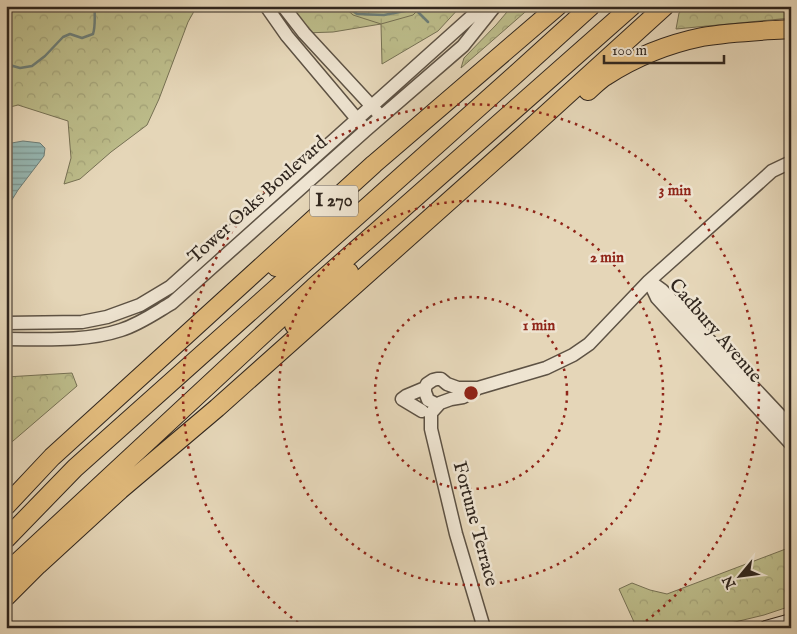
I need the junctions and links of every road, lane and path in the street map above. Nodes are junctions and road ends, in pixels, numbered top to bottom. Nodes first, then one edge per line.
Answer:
1 (266, 6) edge
2 (283, 6) edge
3 (480, 6) edge
4 (495, 6) edge
5 (591, 6) edge
6 (632, 6) edge
7 (664, 6) edge
8 (553, 10) edge
9 (791, 29) edge
10 (372, 106) junction
11 (381, 116) junction
12 (358, 119) junction
13 (366, 130) junction
14 (522, 136) junction
15 (444, 139) junction
16 (791, 162) edge
17 (422, 192) junction
18 (649, 281) junction
19 (6, 323) edge
20 (6, 339) edge
21 (179, 341) junction
22 (447, 384) junction
23 (478, 388) junction
24 (425, 392) junction
25 (442, 402) junction
26 (217, 408) junction
27 (422, 411) junction
28 (791, 426) edge
29 (431, 429) junction
30 (791, 444) edge
31 (6, 506) edge
32 (6, 539) edge
33 (6, 572) edge
34 (6, 597) edge
35 (791, 621) edge
36 (484, 628) edge
37 (766, 628) edge

1 - 12 street
2 - 10 street
3 - 10 street, Tower Oaks Boulevard
4 - 11 street, Tower Oaks Boulevard
5 - 15 highway, I 270
6 - 17 highway, I 270
7 - 14 highway
8 - 21 highway, I 270
9 - 14 highway
10 - 11 street
10 - 12 street, Tower Oaks Boulevard
11 - 13 street, Tower Oaks Boulevard
12 - 13 street
12 - 19 street, Tower Oaks Boulevard
13 - 20 street, Tower Oaks Boulevard
14 - 26 highway
15 - 21 highway
15 - 32 highway, I 270
16 - 18 street
17 - 26 highway
17 - 33 highway, I 270
18 - 23 street
18 - 28 street, Cadbury Avenue
18 - 30 street, Cadbury Avenue
21 - 31 highway, I 270
22 - 23 street
22 - 24 street
22 - 25 street
23 - 25 street
24 - 25 street
24 - 27 street
24 - 27 street
25 - 29 street, Fortune Terrace
26 - 34 highway
27 - 29 street, Fortune Terrace
29 - 36 street, Fortune Terrace
35 - 37 main road

